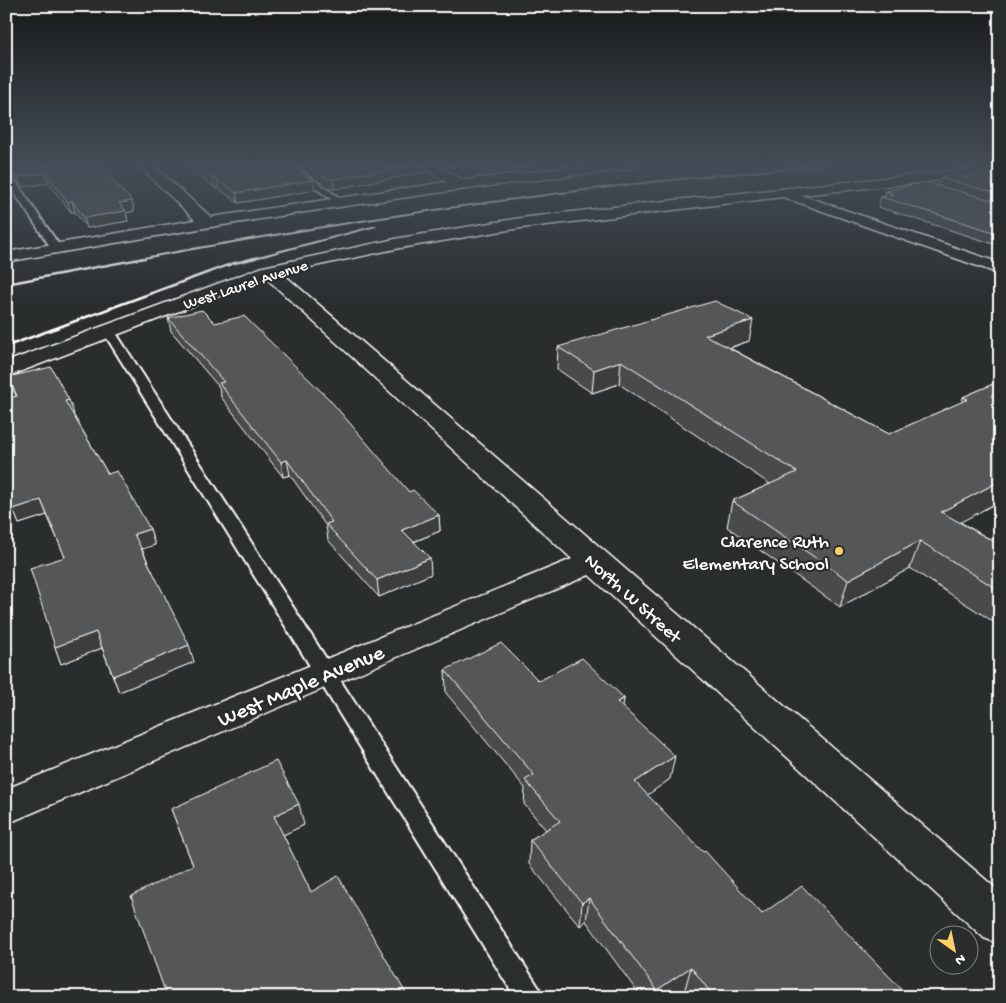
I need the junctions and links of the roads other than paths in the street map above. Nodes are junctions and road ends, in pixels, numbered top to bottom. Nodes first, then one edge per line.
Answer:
1 (32, 212) edge
2 (196, 212) edge
3 (272, 212) edge
4 (618, 212) edge
5 (834, 212) edge
6 (207, 222) junction
7 (56, 248) junction
8 (6, 257) edge
9 (1000, 269) edge
10 (269, 271) junction
11 (108, 330) junction
12 (6, 370) edge
13 (594, 561) junction
14 (324, 674) junction
15 (6, 807) edge
16 (1000, 922) edge
17 (530, 997) edge

1 - 7 lane
2 - 6 street
3 - 6 street
4 - 10 street, West Laurel Avenue
5 - 9 street
6 - 7 street
7 - 8 street
10 - 11 street, West Laurel Avenue
10 - 13 street, North W Street
11 - 12 street, West Laurel Avenue
11 - 14 lane
13 - 14 street, West Maple Avenue
13 - 16 street, North W Street
14 - 15 street, West Maple Avenue
14 - 17 lane

